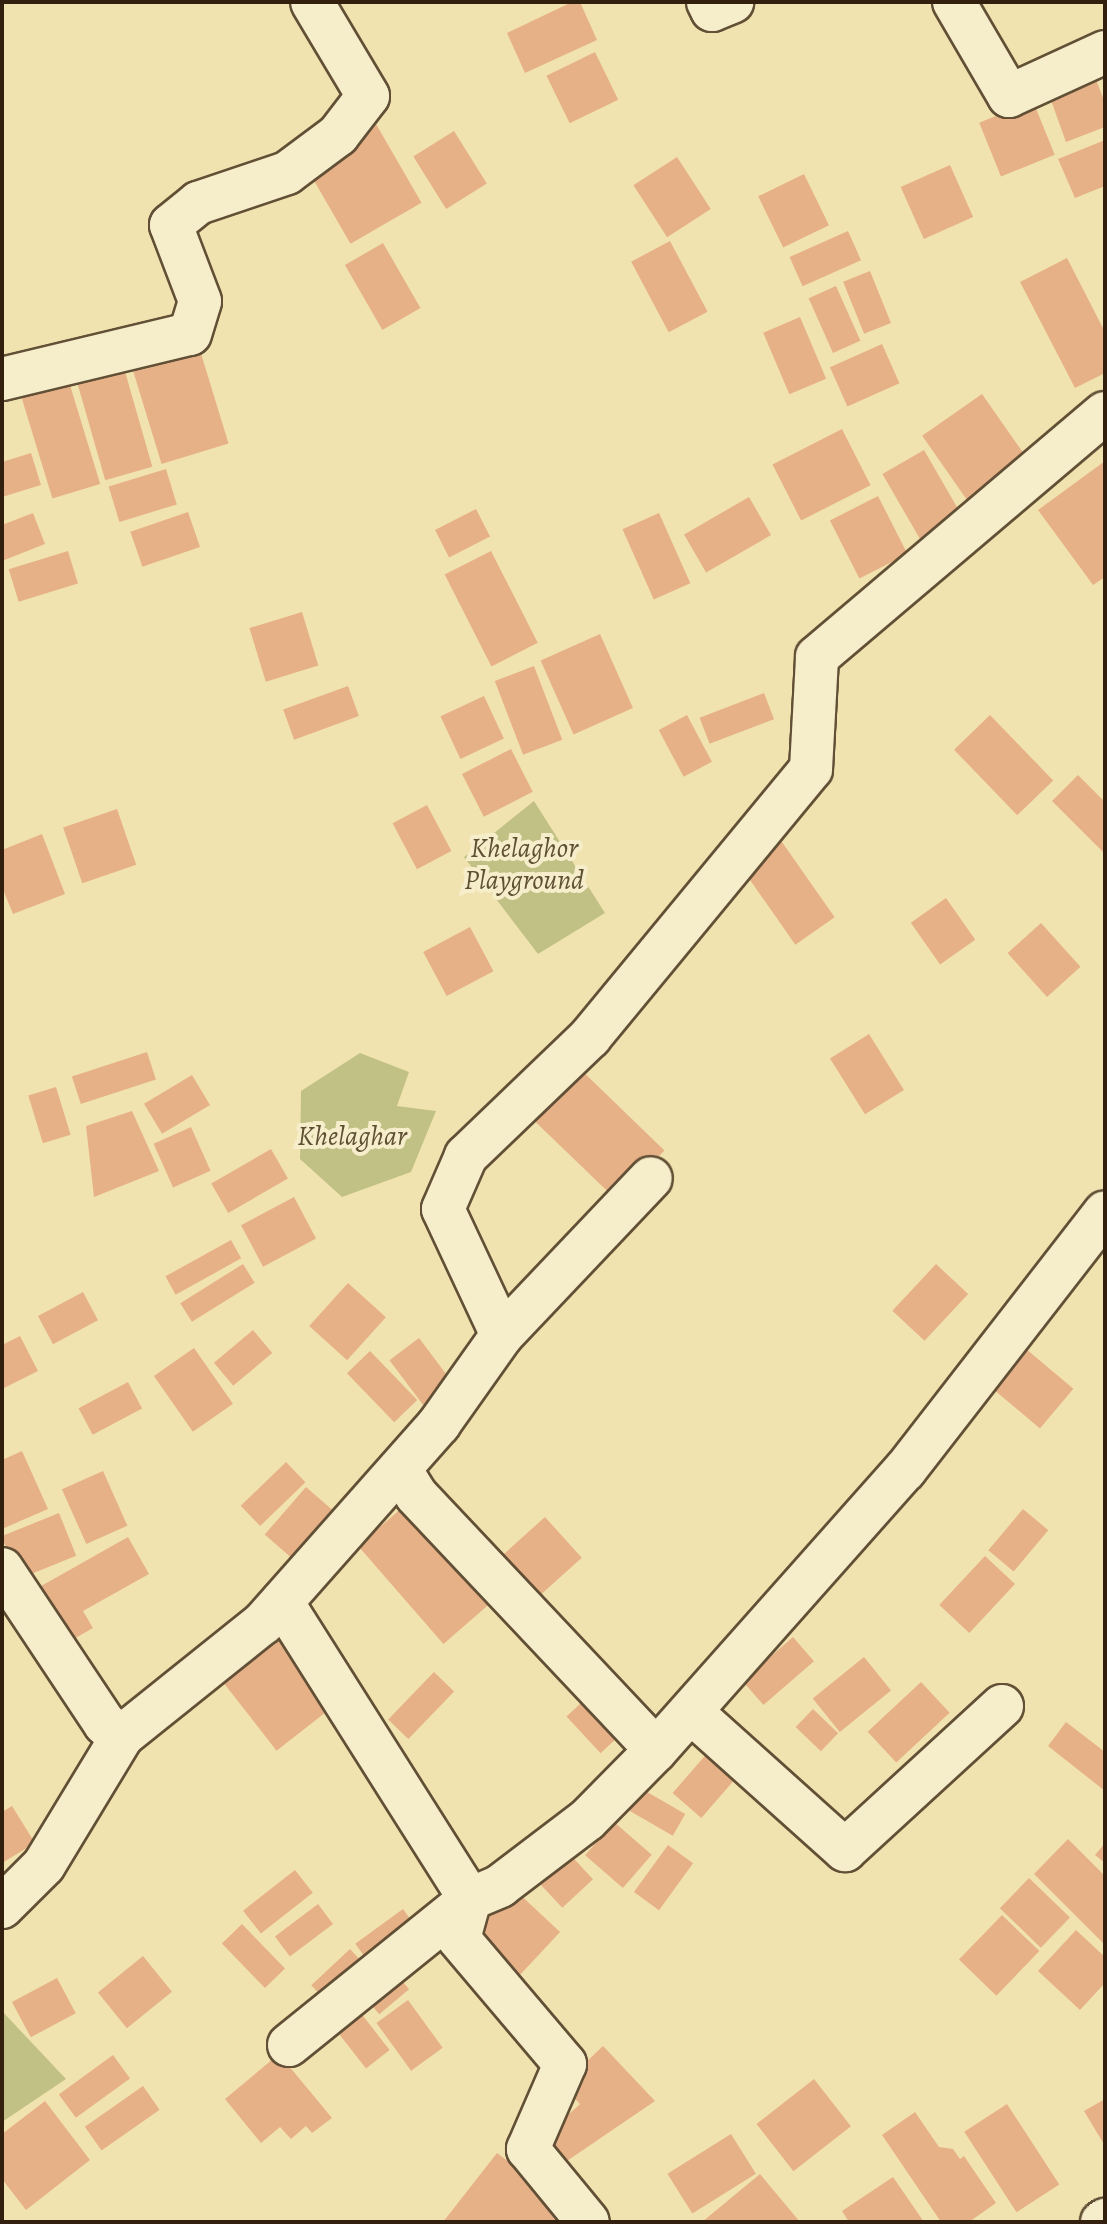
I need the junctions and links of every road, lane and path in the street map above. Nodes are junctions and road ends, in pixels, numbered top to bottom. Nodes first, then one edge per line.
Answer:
1 (312, 2) edge
2 (708, 2) edge
3 (732, 2) edge
4 (954, 2) edge
5 (1105, 52) edge
6 (2, 379) edge
7 (1105, 413) edge
8 (651, 1178) dead end
9 (1105, 1212) edge
10 (502, 1335) junction
11 (400, 1469) junction
12 (2, 1569) edge
13 (282, 1602) junction
14 (1002, 1706) dead end
15 (691, 1712) junction
16 (122, 1736) junction
17 (656, 1750) junction
18 (470, 1899) junction
19 (2, 1907) edge
20 (289, 2045) dead end
21 (588, 2222) edge

1 - 6 street
2 - 3 street
4 - 5 street
7 - 10 street
8 - 10 street
9 - 15 street
10 - 11 street
11 - 13 street
11 - 17 street
12 - 16 street
13 - 16 street
13 - 18 street
14 - 15 street
15 - 17 street
16 - 19 street
17 - 18 street
18 - 20 street
18 - 21 street

